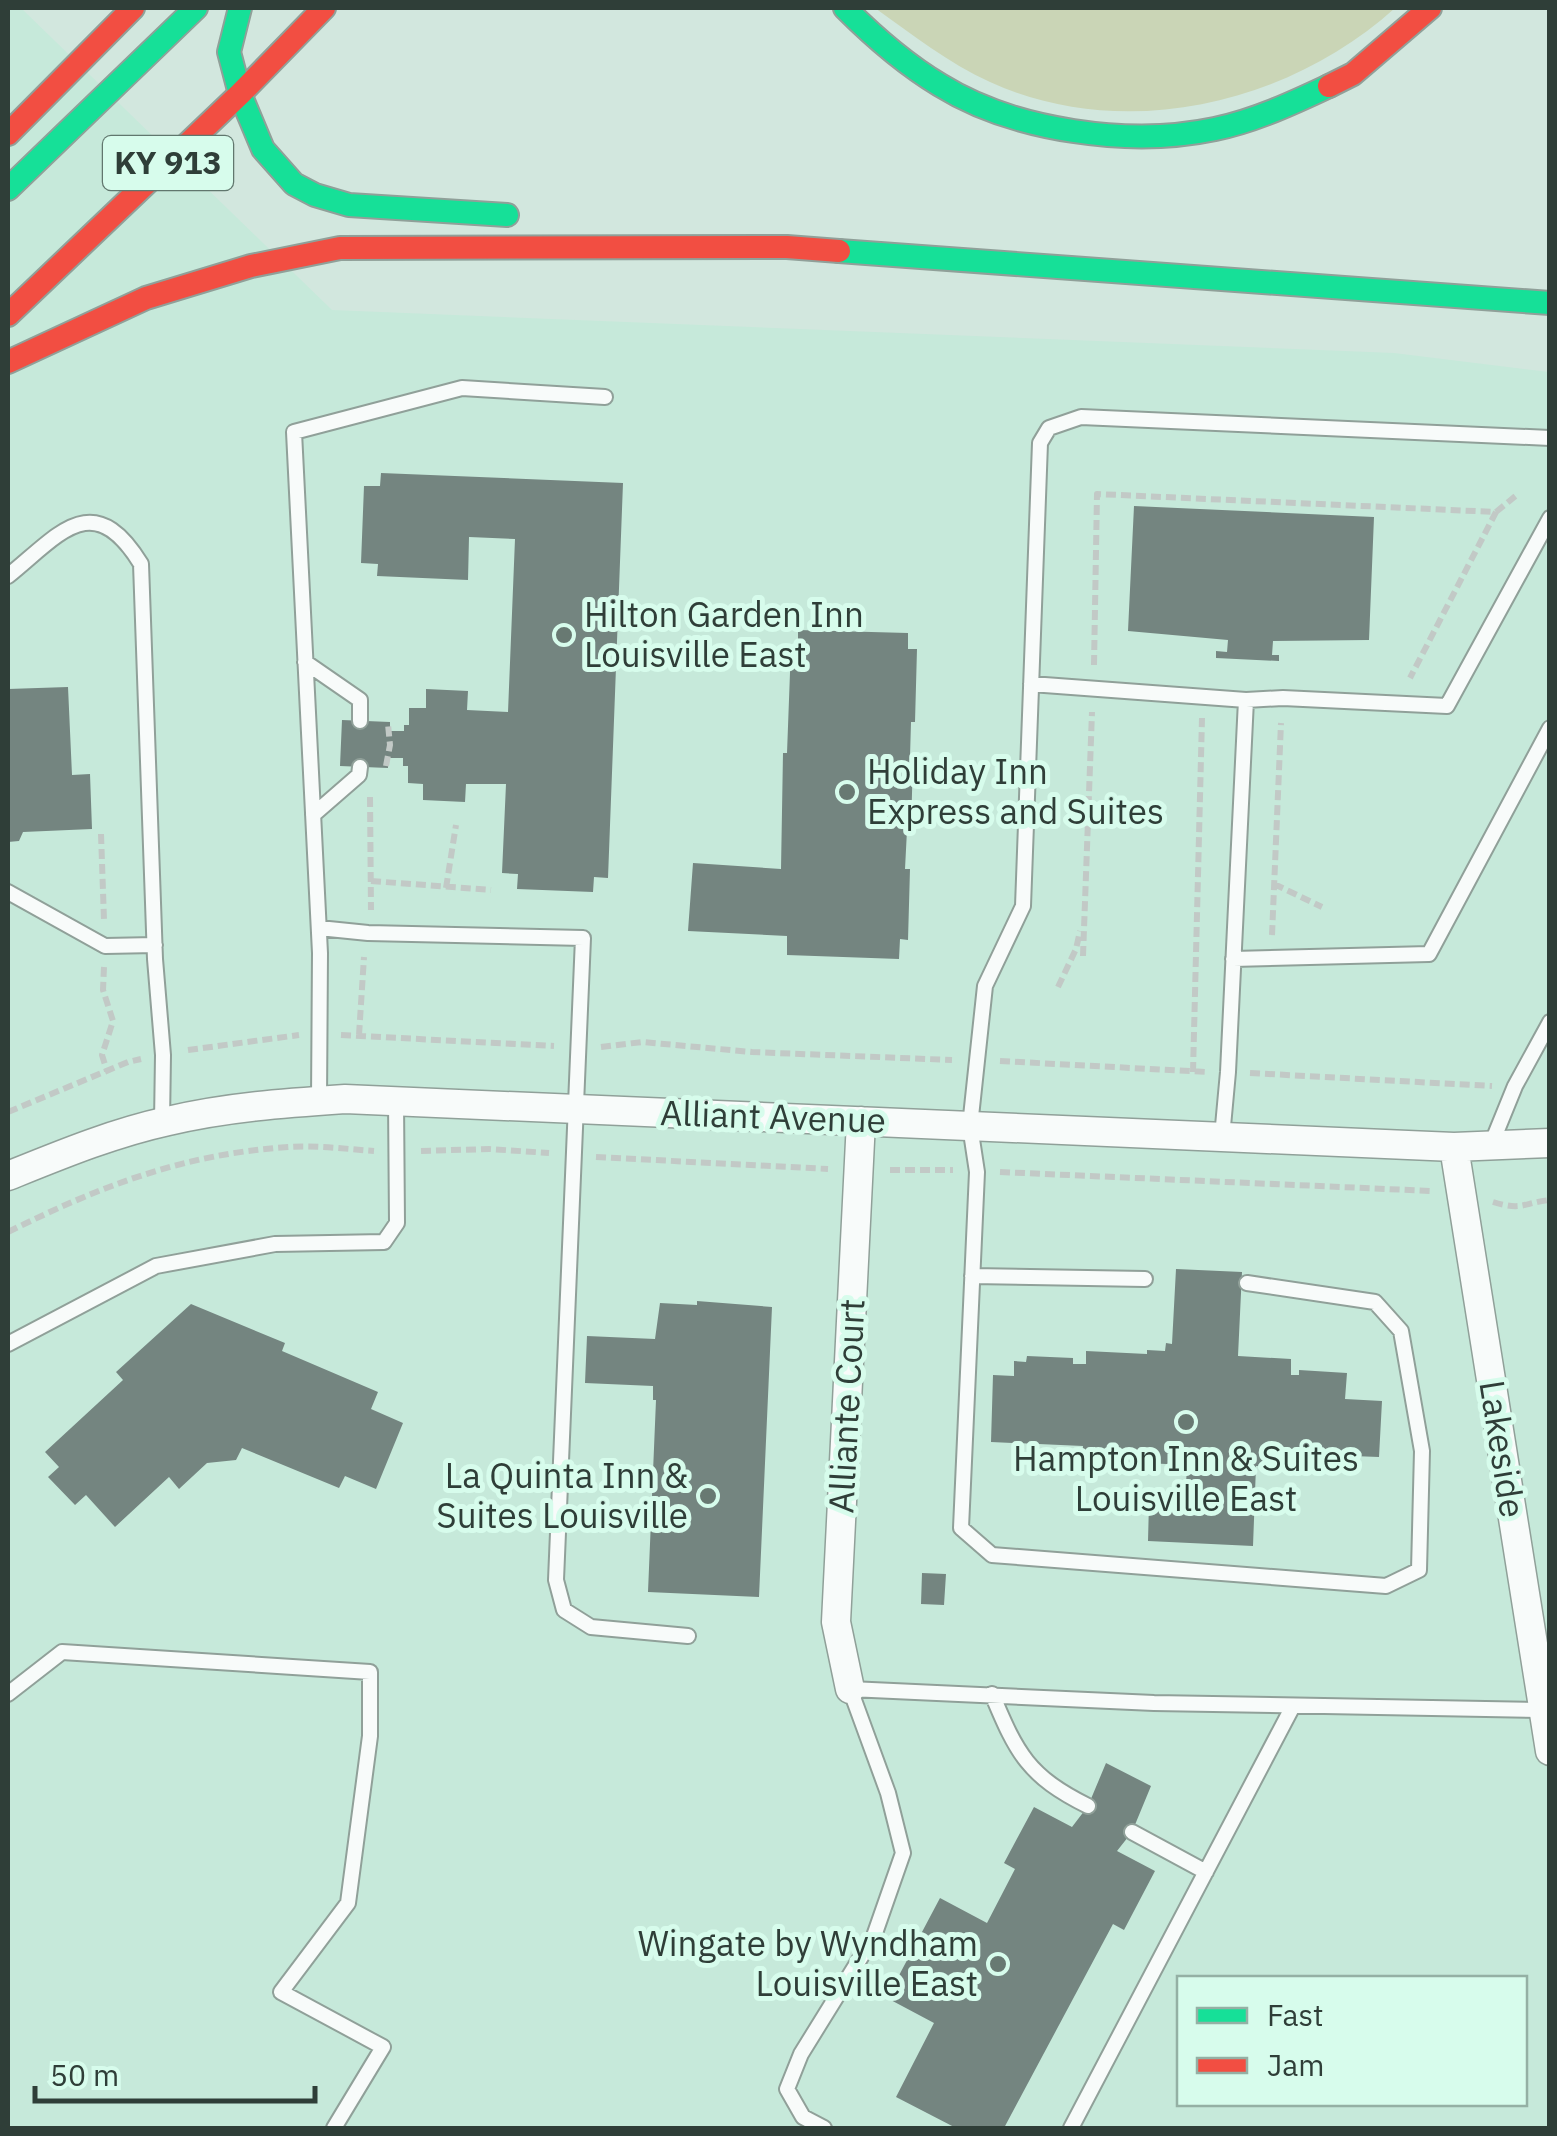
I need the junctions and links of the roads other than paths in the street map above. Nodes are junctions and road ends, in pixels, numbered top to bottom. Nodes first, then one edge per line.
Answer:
1 (133, 8) edge
2 (196, 8) edge
3 (240, 8) edge
4 (324, 8) edge
5 (845, 8) edge
6 (1430, 8) edge
7 (240, 94) junction
8 (8, 134) edge
9 (8, 189) edge
10 (536, 218) dead end
11 (594, 225) dead end
12 (786, 247) junction
13 (1550, 303) edge
14 (8, 315) edge
15 (8, 362) edge
16 (605, 397) dead end
17 (1550, 438) edge
18 (1550, 518) edge
19 (8, 576) edge
20 (305, 662) junction
21 (1031, 684) junction
22 (1246, 700) junction
23 (360, 720) dead end
24 (1550, 728) edge
25 (360, 767) dead end
26 (313, 815) junction
27 (8, 892) edge
28 (319, 928) junction
29 (155, 945) junction
30 (1233, 960) junction
31 (1550, 1022) edge
32 (320, 1101) junction
33 (396, 1101) junction
34 (578, 1109) junction
35 (861, 1121) junction
36 (162, 1122) junction
37 (970, 1126) junction
38 (1222, 1137) junction
39 (1550, 1143) edge
40 (1491, 1145) junction
41 (1454, 1147) junction
42 (8, 1176) edge
43 (972, 1276) junction
44 (1145, 1279) dead end
45 (1247, 1283) dead end
46 (8, 1344) edge
47 (688, 1636) dead end
48 (850, 1689) junction
49 (8, 1694) edge
50 (992, 1694) junction
51 (1292, 1706) junction
52 (1543, 1710) junction
53 (1550, 1750) edge
54 (1088, 1806) dead end
55 (1132, 1832) dead end
56 (1206, 1872) junction
57 (334, 2128) edge
58 (824, 2128) edge
59 (1071, 2128) edge

1 - 8 main road
2 - 9 main road, KY 913
3 - 7 main road
4 - 7 main road, KY 913
5 - 6 main road
7 - 10 main road
7 - 14 main road, KY 913
11 - 12 main road
12 - 13 main road
12 - 15 main road
16 - 20 lane
17 - 21 lane
18 - 22 lane
19 - 29 lane
20 - 23 lane
20 - 26 lane
21 - 22 lane
21 - 37 lane
22 - 30 lane
24 - 30 lane
25 - 26 lane
26 - 28 lane
27 - 29 lane
28 - 32 lane
28 - 34 lane
29 - 36 lane
30 - 38 lane
31 - 40 lane
32 - 33 street, Alliant Avenue
32 - 36 street, Alliant Avenue
33 - 34 street, Alliant Avenue
33 - 46 lane
34 - 35 street, Alliant Avenue
34 - 47 lane
35 - 37 street, Alliant Avenue
35 - 48 street, Alliante Court
36 - 42 street, Alliant Avenue
37 - 38 street, Alliant Avenue
37 - 43 lane
38 - 41 street, Alliant Avenue
39 - 40 street, Alliant Avenue
40 - 41 street, Alliant Avenue
41 - 52 street, Lakeside
43 - 44 lane
43 - 45 lane
48 - 50 lane
48 - 58 lane
49 - 57 lane
50 - 51 lane
50 - 54 lane
51 - 52 lane
51 - 56 lane
52 - 53 street, Lakeside
55 - 56 lane
56 - 59 lane

